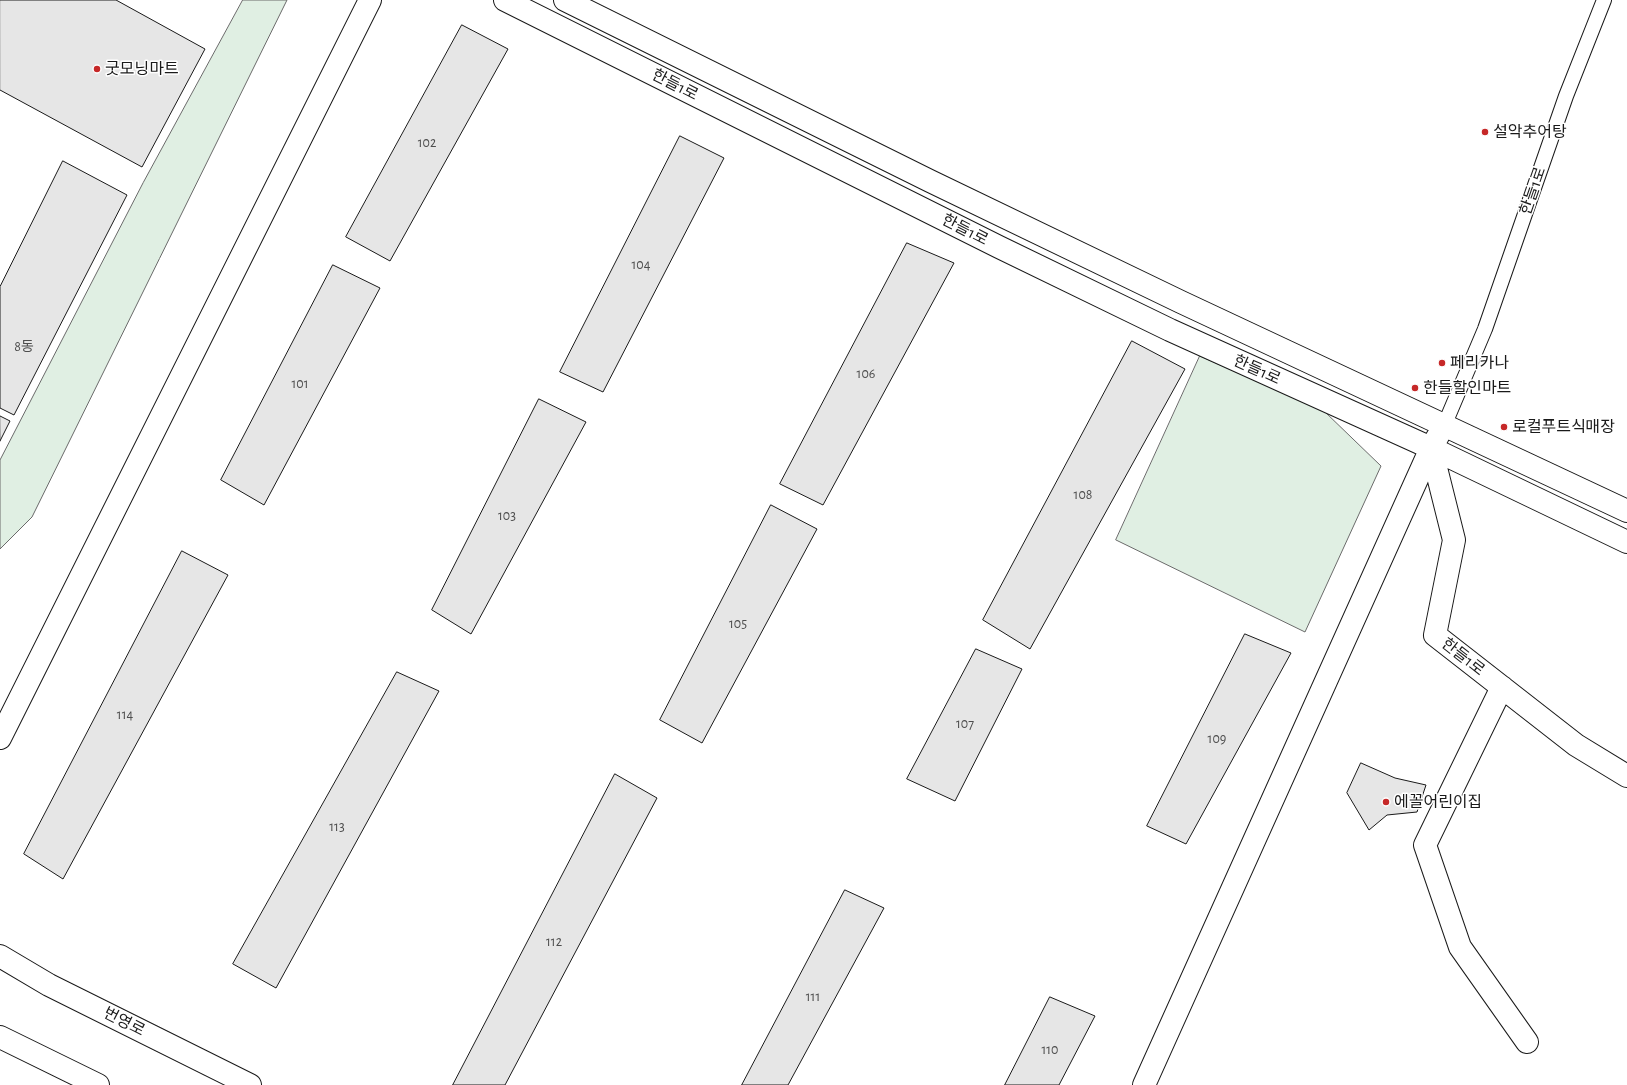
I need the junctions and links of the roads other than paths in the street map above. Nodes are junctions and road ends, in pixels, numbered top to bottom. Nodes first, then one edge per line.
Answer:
1 (370, 0) edge
2 (506, 0) edge
3 (565, 0) edge
4 (1604, 0) edge
5 (1444, 426) junction
6 (1431, 448) junction
7 (1627, 511) edge
8 (1627, 542) edge
9 (1502, 687) junction
10 (0, 738) edge
11 (1627, 776) edge
12 (0, 956) edge
13 (0, 1036) edge
14 (1527, 1042) dead end
15 (98, 1085) edge
16 (250, 1085) edge
17 (1144, 1085) edge

1 - 10 street
2 - 6 street, 한들1로
3 - 5 street, 한들1로
4 - 5 lane, 한들1로
5 - 6 street
5 - 7 street, 한들1로
6 - 8 street, 한들1로
6 - 9 street, 한들1로
6 - 17 street
9 - 11 street, 한들1로
9 - 14 street
12 - 16 street, 번영로
13 - 15 street

